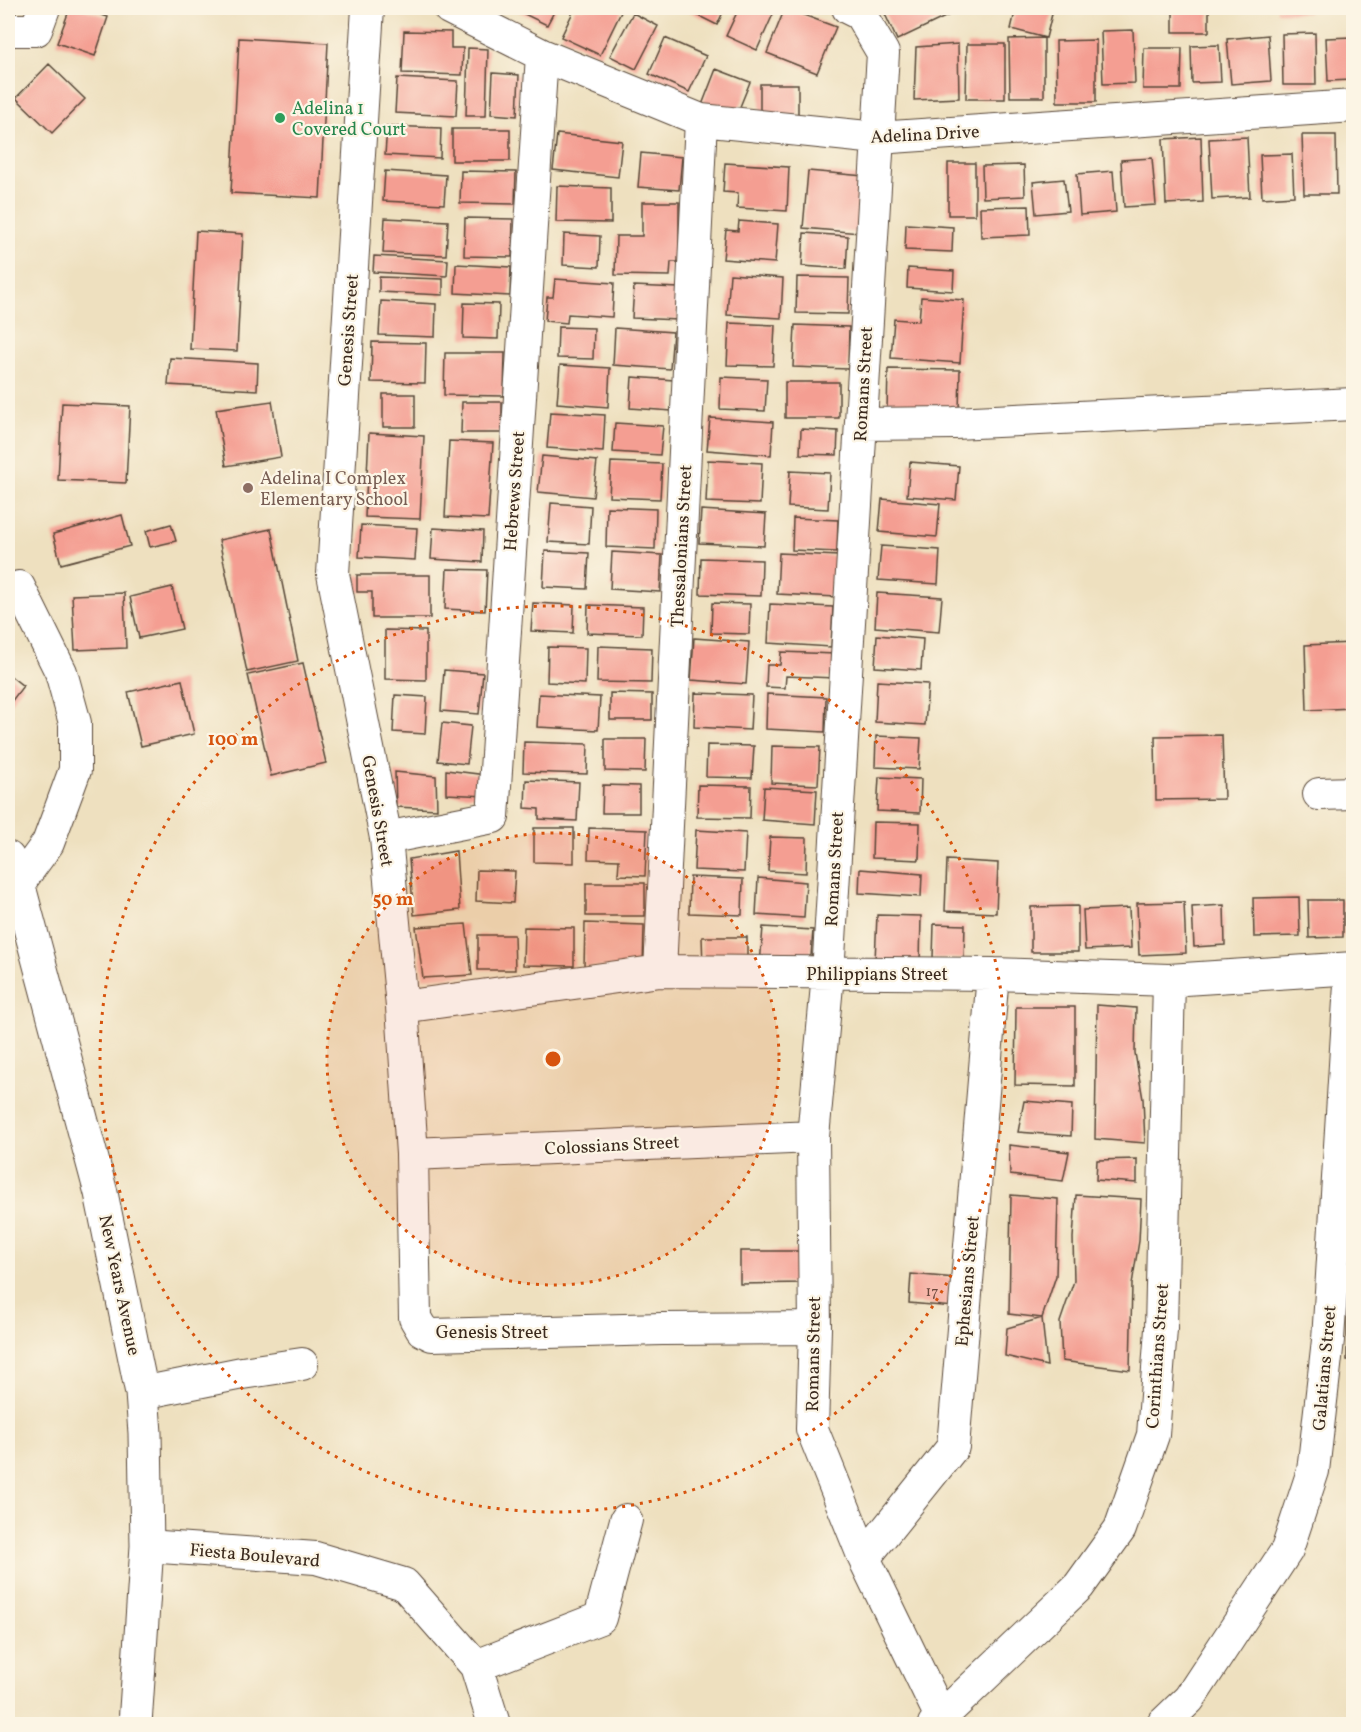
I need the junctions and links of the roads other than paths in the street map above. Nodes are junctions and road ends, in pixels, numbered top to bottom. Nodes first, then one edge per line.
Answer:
1 (44, 8) edge
2 (368, 8) edge
3 (449, 8) edge
4 (848, 8) edge
5 (8, 30) edge
6 (542, 55) junction
7 (1353, 106) edge
8 (701, 120) junction
9 (877, 138) junction
10 (1353, 404) edge
11 (861, 424) junction
12 (20, 587) dead end
13 (1353, 793) edge
14 (1319, 794) dead end
15 (386, 838) junction
16 (11, 880) edge
17 (1352, 968) edge
18 (660, 971) junction
19 (828, 974) junction
20 (993, 974) junction
21 (1169, 980) junction
22 (402, 1007) junction
23 (813, 1137) junction
24 (412, 1154) junction
25 (815, 1329) junction
26 (302, 1364) dead end
27 (142, 1393) junction
28 (626, 1520) dead end
29 (147, 1546) junction
30 (864, 1558) junction
31 (476, 1666) junction
32 (938, 1721) edge
33 (135, 1725) edge
34 (494, 1725) edge
35 (1163, 1725) edge

1 - 5 street
2 - 15 street, Genesis Street
3 - 6 street, Adelina Drive
4 - 9 street, Romans Street
6 - 8 street, Adelina Drive
6 - 15 street, Hebrews Street
7 - 9 street, Adelina Drive
8 - 9 street, Adelina Drive
8 - 18 street, Thessalonians Street
9 - 11 street, Romans Street
10 - 11 street
11 - 19 street, Romans Street
12 - 16 street
13 - 14 street
15 - 22 street, Genesis Street
16 - 27 street, New Years Avenue
17 - 21 street, Philippians Street
17 - 35 street, Galatians Street
18 - 19 street, Philippians Street
18 - 22 street, Philippians Street
19 - 20 street, Philippians Street
19 - 23 street, Romans Street
20 - 21 street, Philippians Street
20 - 30 street, Ephesians Street
21 - 32 street, Corinthians Street
22 - 24 street, Genesis Street
23 - 24 street, Colossians Street
23 - 25 street, Romans Street
24 - 25 street, Genesis Street
25 - 30 street, Romans Street
26 - 27 street
27 - 29 street, New Years Avenue
28 - 31 street
29 - 31 street, Fiesta Boulevard
29 - 33 street, New Years Avenue
30 - 32 street, Romans Street
31 - 34 street, Fiesta Boulevard

